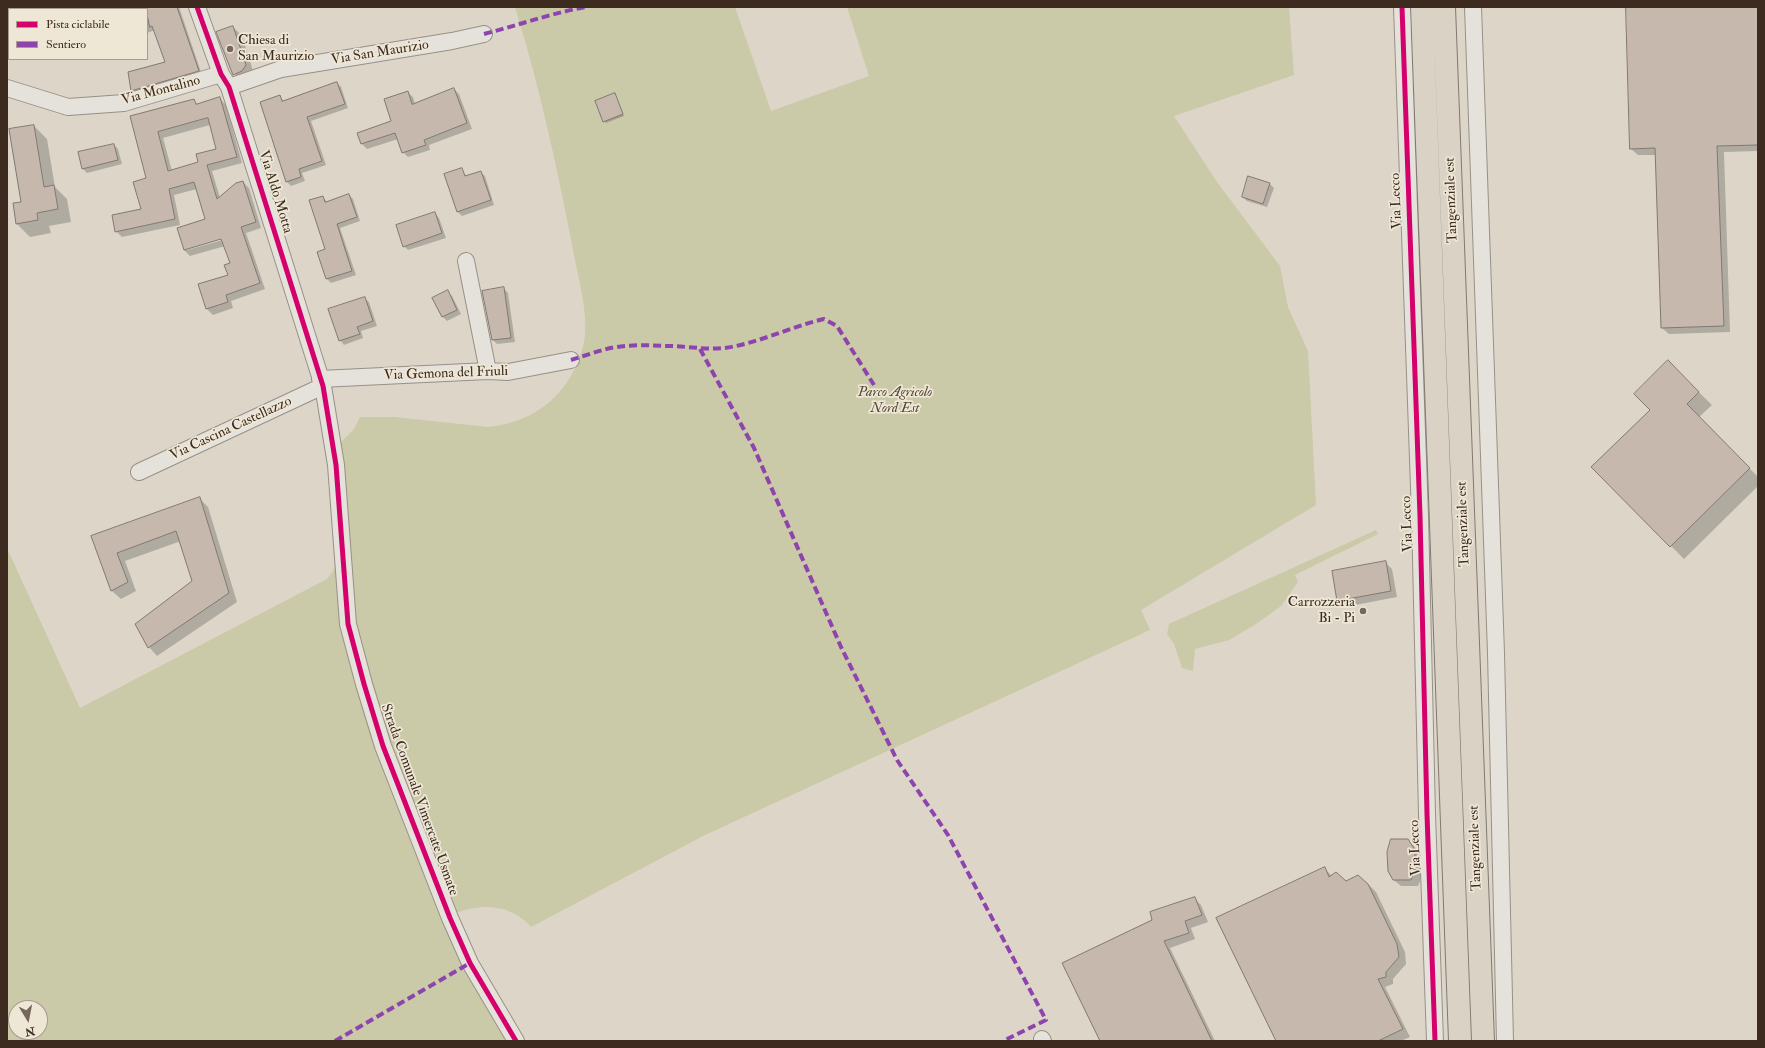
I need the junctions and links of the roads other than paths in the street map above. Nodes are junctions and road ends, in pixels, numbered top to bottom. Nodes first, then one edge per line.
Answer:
1 (197, 7) edge
2 (1402, 7) edge
3 (1422, 7) edge
4 (1444, 7) edge
5 (1473, 7) edge
6 (484, 34) dead end
7 (225, 81) junction
8 (10, 89) edge
9 (466, 261) dead end
10 (571, 360) dead end
11 (488, 371) junction
12 (322, 382) junction
13 (139, 472) dead end
14 (516, 1041) edge
15 (1435, 1041) edge
16 (1460, 1041) edge
17 (1483, 1041) edge
18 (1505, 1041) edge

1 - 7 street, Via Aldo Motta
2 - 15 street, Via Lecco
3 - 16 highway, Tangenziale est
4 - 17 highway, Tangenziale est
5 - 18 street
6 - 7 street, Via San Maurizio
7 - 8 street, Via Montalino
7 - 12 street, Via Aldo Motta
9 - 11 street
10 - 11 street, Via Gemona del Friuli
11 - 12 street, Via Gemona del Friuli
12 - 13 street, Via Cascina Castellazzo
12 - 14 street, Strada Comunale Vimercate Usmate

